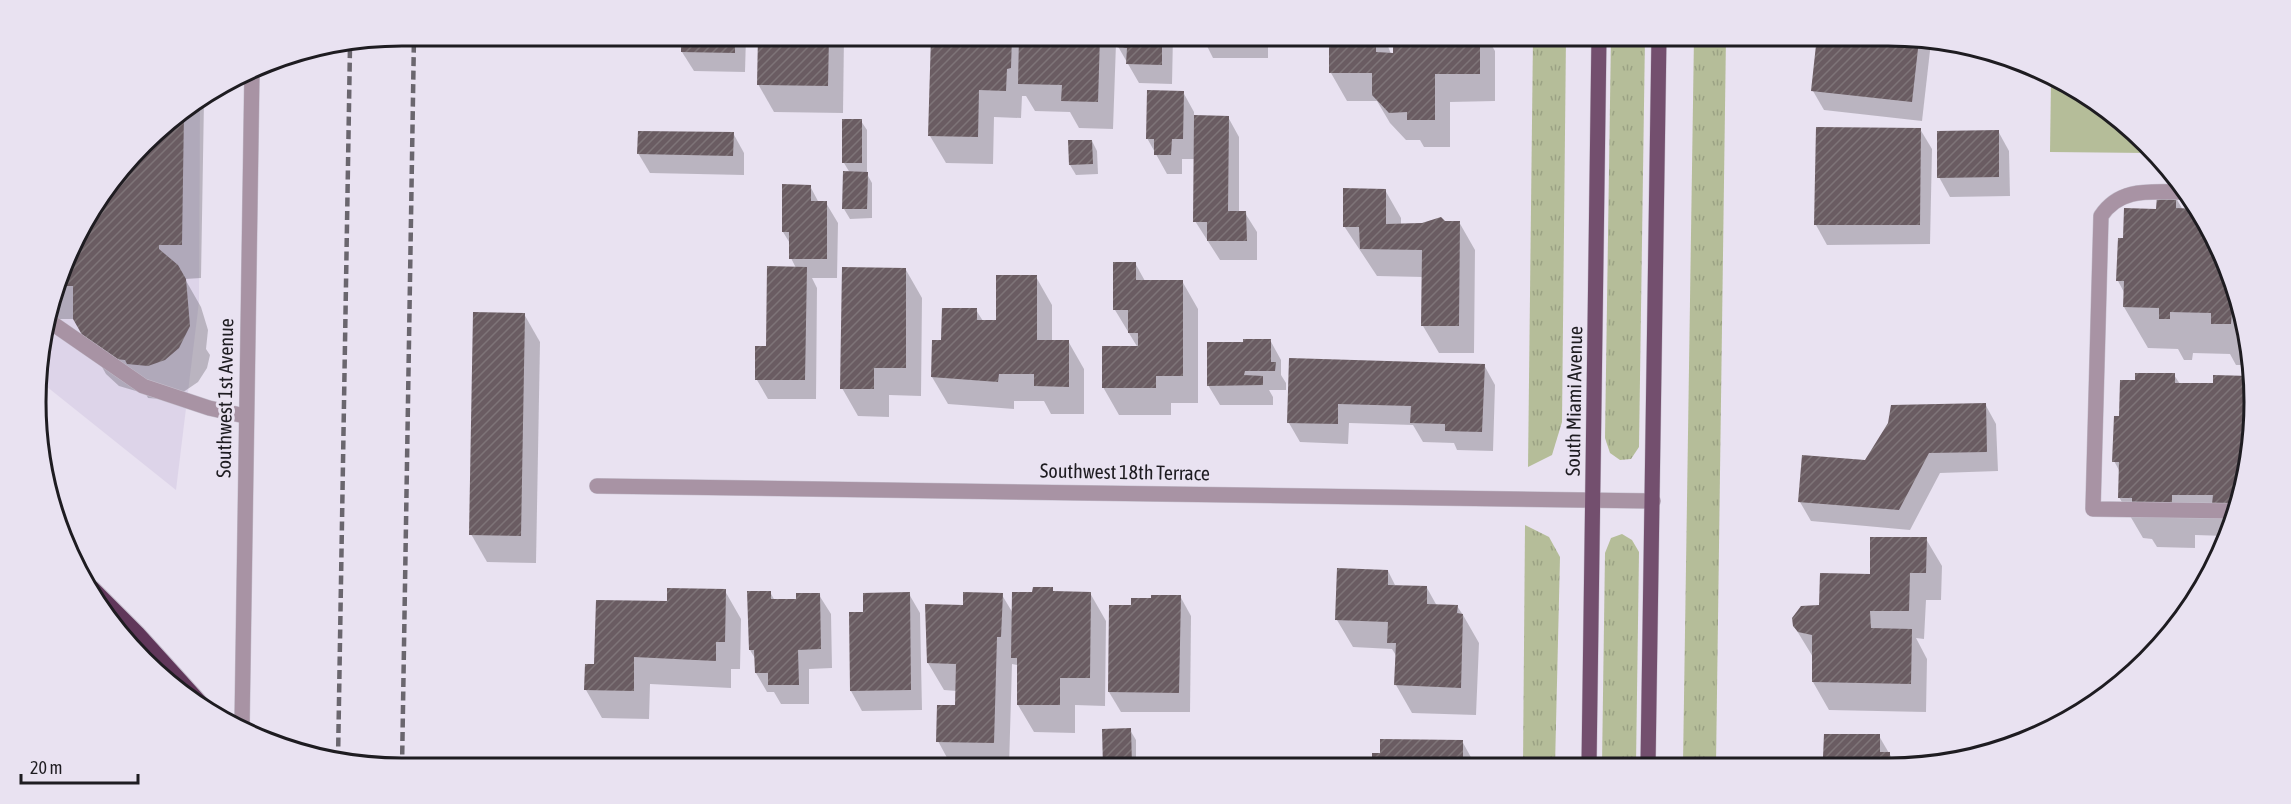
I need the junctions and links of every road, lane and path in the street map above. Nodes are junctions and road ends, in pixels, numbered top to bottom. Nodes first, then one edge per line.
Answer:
1 (1599, 46) edge
2 (1659, 46) edge
3 (252, 80) edge
4 (2176, 192) edge
5 (55, 325) edge
6 (246, 416) junction
7 (597, 486) dead end
8 (1593, 500) junction
9 (1653, 501) junction
10 (2227, 511) edge
11 (120, 618) edge
12 (166, 667) edge
13 (242, 719) edge
14 (1589, 758) edge
15 (1648, 758) edge

1 - 8 main road, South Miami Avenue
2 - 9 main road
3 - 6 street, Southwest 1st Avenue
4 - 10 street
5 - 6 street
6 - 13 street, Southwest 1st Avenue
7 - 8 street, Southwest 18th Terrace
8 - 9 street, Southwest 18th Terrace
8 - 14 main road, South Miami Avenue
9 - 15 main road
11 - 12 highway

